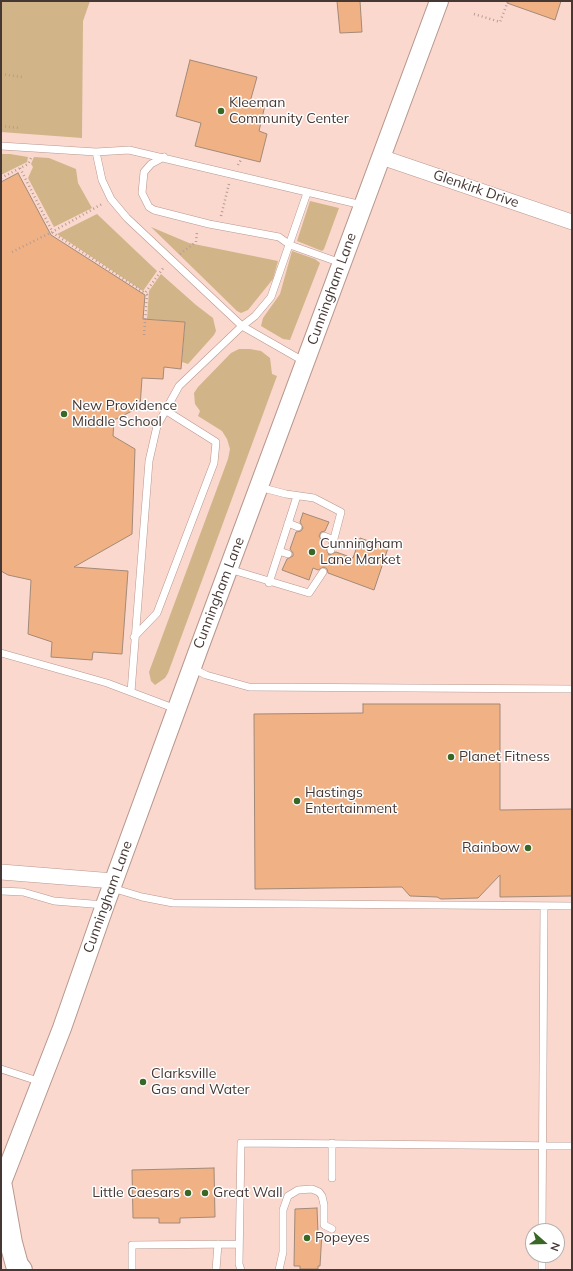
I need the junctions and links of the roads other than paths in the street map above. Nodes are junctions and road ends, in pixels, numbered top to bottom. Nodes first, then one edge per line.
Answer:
1 (439, 1) edge
2 (1, 146) edge
3 (96, 152) junction
4 (164, 157) junction
5 (380, 157) junction
6 (307, 193) junction
7 (363, 205) junction
8 (572, 222) edge
9 (290, 245) junction
10 (342, 264) junction
11 (242, 326) junction
12 (305, 362) junction
13 (165, 410) junction
14 (259, 487) junction
15 (297, 496) junction
16 (288, 523) junction
17 (298, 527) dead end
18 (324, 536) dead end
19 (334, 540) junction
20 (279, 550) junction
21 (331, 550) dead end
22 (288, 554) dead end
23 (229, 569) junction
24 (323, 572) dead end
25 (269, 582) junction
26 (134, 637) junction
27 (1, 653) edge
28 (192, 668) junction
29 (572, 689) edge
30 (131, 692) junction
31 (177, 710) junction
32 (1, 872) edge
33 (113, 884) junction
34 (1, 891) edge
35 (105, 905) junction
36 (544, 906) junction
37 (572, 906) edge
38 (1, 1069) edge
39 (42, 1083) junction
40 (332, 1144) junction
41 (543, 1146) junction
42 (572, 1146) edge
43 (332, 1178) dead end
44 (1, 1186) edge
45 (542, 1223) edge
46 (332, 1229) dead end
47 (218, 1244) junction
48 (240, 1244) junction
49 (21, 1270) edge
50 (132, 1270) edge
51 (216, 1270) edge
52 (241, 1270) edge
53 (279, 1270) edge

1 - 5 street, Cunningham Lane
2 - 3 lane
3 - 4 lane
3 - 11 lane
4 - 6 lane
4 - 9 lane
5 - 7 street, Cunningham Lane
5 - 8 street, Glenkirk Drive
6 - 7 lane
6 - 9 lane
7 - 10 street, Cunningham Lane
9 - 10 lane
9 - 11 lane
10 - 12 street, Cunningham Lane
11 - 12 lane
11 - 13 lane
12 - 14 street, Cunningham Lane
13 - 26 lane
13 - 26 lane
14 - 15 lane
14 - 23 street, Cunningham Lane
15 - 16 lane
15 - 19 lane
16 - 17 lane
16 - 20 lane
18 - 19 lane
19 - 21 lane
20 - 22 lane
20 - 25 lane
23 - 25 lane
23 - 28 street, Cunningham Lane
24 - 25 lane
26 - 30 lane
27 - 30 lane
28 - 29 lane
28 - 31 street, Cunningham Lane
30 - 31 lane
31 - 33 street, Cunningham Lane
32 - 33 street
33 - 35 street, Cunningham Lane
33 - 36 lane
34 - 35 lane
35 - 39 street, Cunningham Lane
36 - 37 lane
36 - 41 lane
38 - 39 lane
39 - 44 street, Cunningham Lane
40 - 41 lane
40 - 43 lane
40 - 48 lane
41 - 42 lane
41 - 45 lane
44 - 49 highway
46 - 53 lane
47 - 48 lane
47 - 50 lane
47 - 51 lane
48 - 52 lane

